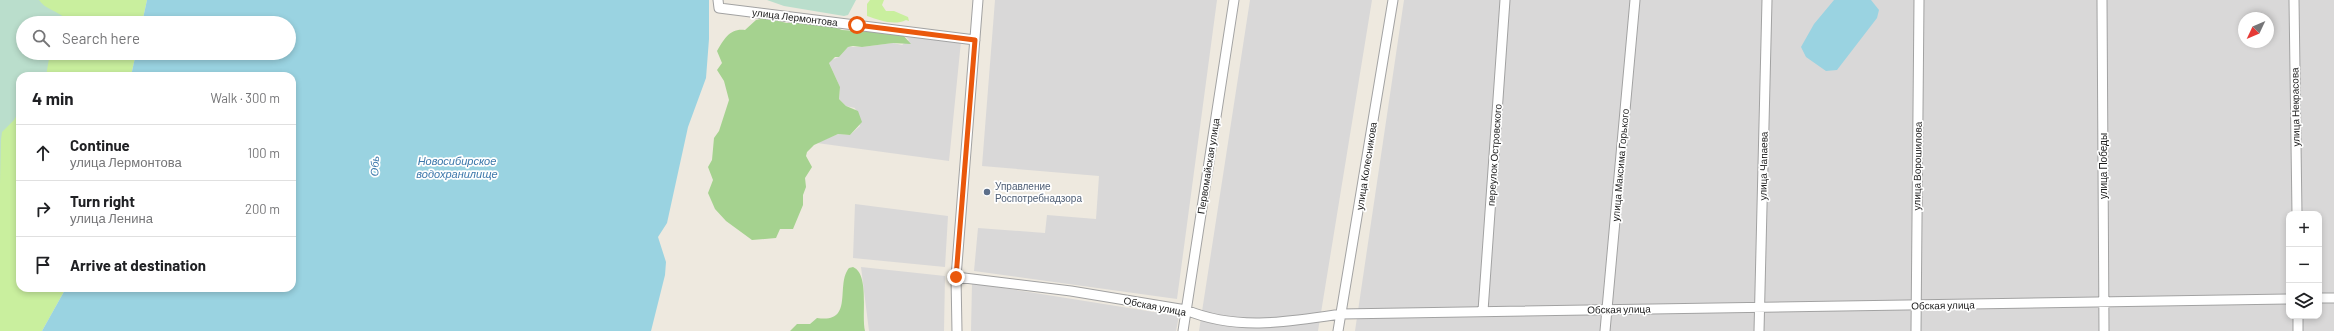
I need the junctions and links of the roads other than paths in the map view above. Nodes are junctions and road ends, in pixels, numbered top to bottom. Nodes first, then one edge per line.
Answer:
1 (718, 0) edge
2 (978, 0) edge
3 (1234, 0) edge
4 (1393, 0) edge
5 (1504, 0) edge
6 (1635, 0) edge
7 (1767, 0) edge
8 (1919, 0) edge
9 (2102, 0) edge
10 (2294, 0) edge
11 (975, 40) junction
12 (2297, 211) edge
13 (956, 277) junction
14 (2322, 298) edge
15 (2334, 298) edge
16 (2286, 299) edge
17 (2104, 302) junction
18 (1916, 306) junction
19 (1760, 308) junction
20 (1186, 310) junction
21 (1607, 310) junction
22 (1483, 311) junction
23 (1341, 314) junction
24 (2298, 319) edge
25 (957, 331) edge
26 (1183, 331) edge
27 (1338, 331) edge
28 (1605, 331) edge
29 (1759, 331) edge
30 (1916, 331) edge
31 (2104, 331) edge
32 (2298, 331) edge

1 - 11 street, улица Лермонтова
2 - 11 street
3 - 20 street, Первомайская улица
4 - 23 street, улица Колесникова
5 - 22 street, переулок Островского
6 - 21 street, улица Максима Горького
7 - 19 street, улица Чапаева
8 - 18 street, улица Ворошилова
9 - 17 street, улица Победы
10 - 12 street, улица Некрасова
11 - 13 street
13 - 20 street, Обская улица
13 - 25 street
14 - 15 street
16 - 17 street, Обская улица
17 - 18 street, Обская улица
17 - 31 street, улица Победы
18 - 19 street, Обская улица
18 - 30 street, улица Ворошилова
19 - 21 street, Обская улица
19 - 29 street, улица Чапаева
20 - 23 street, Обская улица
20 - 26 street, Первомайская улица
21 - 22 street, Обская улица
21 - 28 street, улица Максима Горького
22 - 23 street, Обская улица
23 - 27 street, улица Колесникова
24 - 32 street

